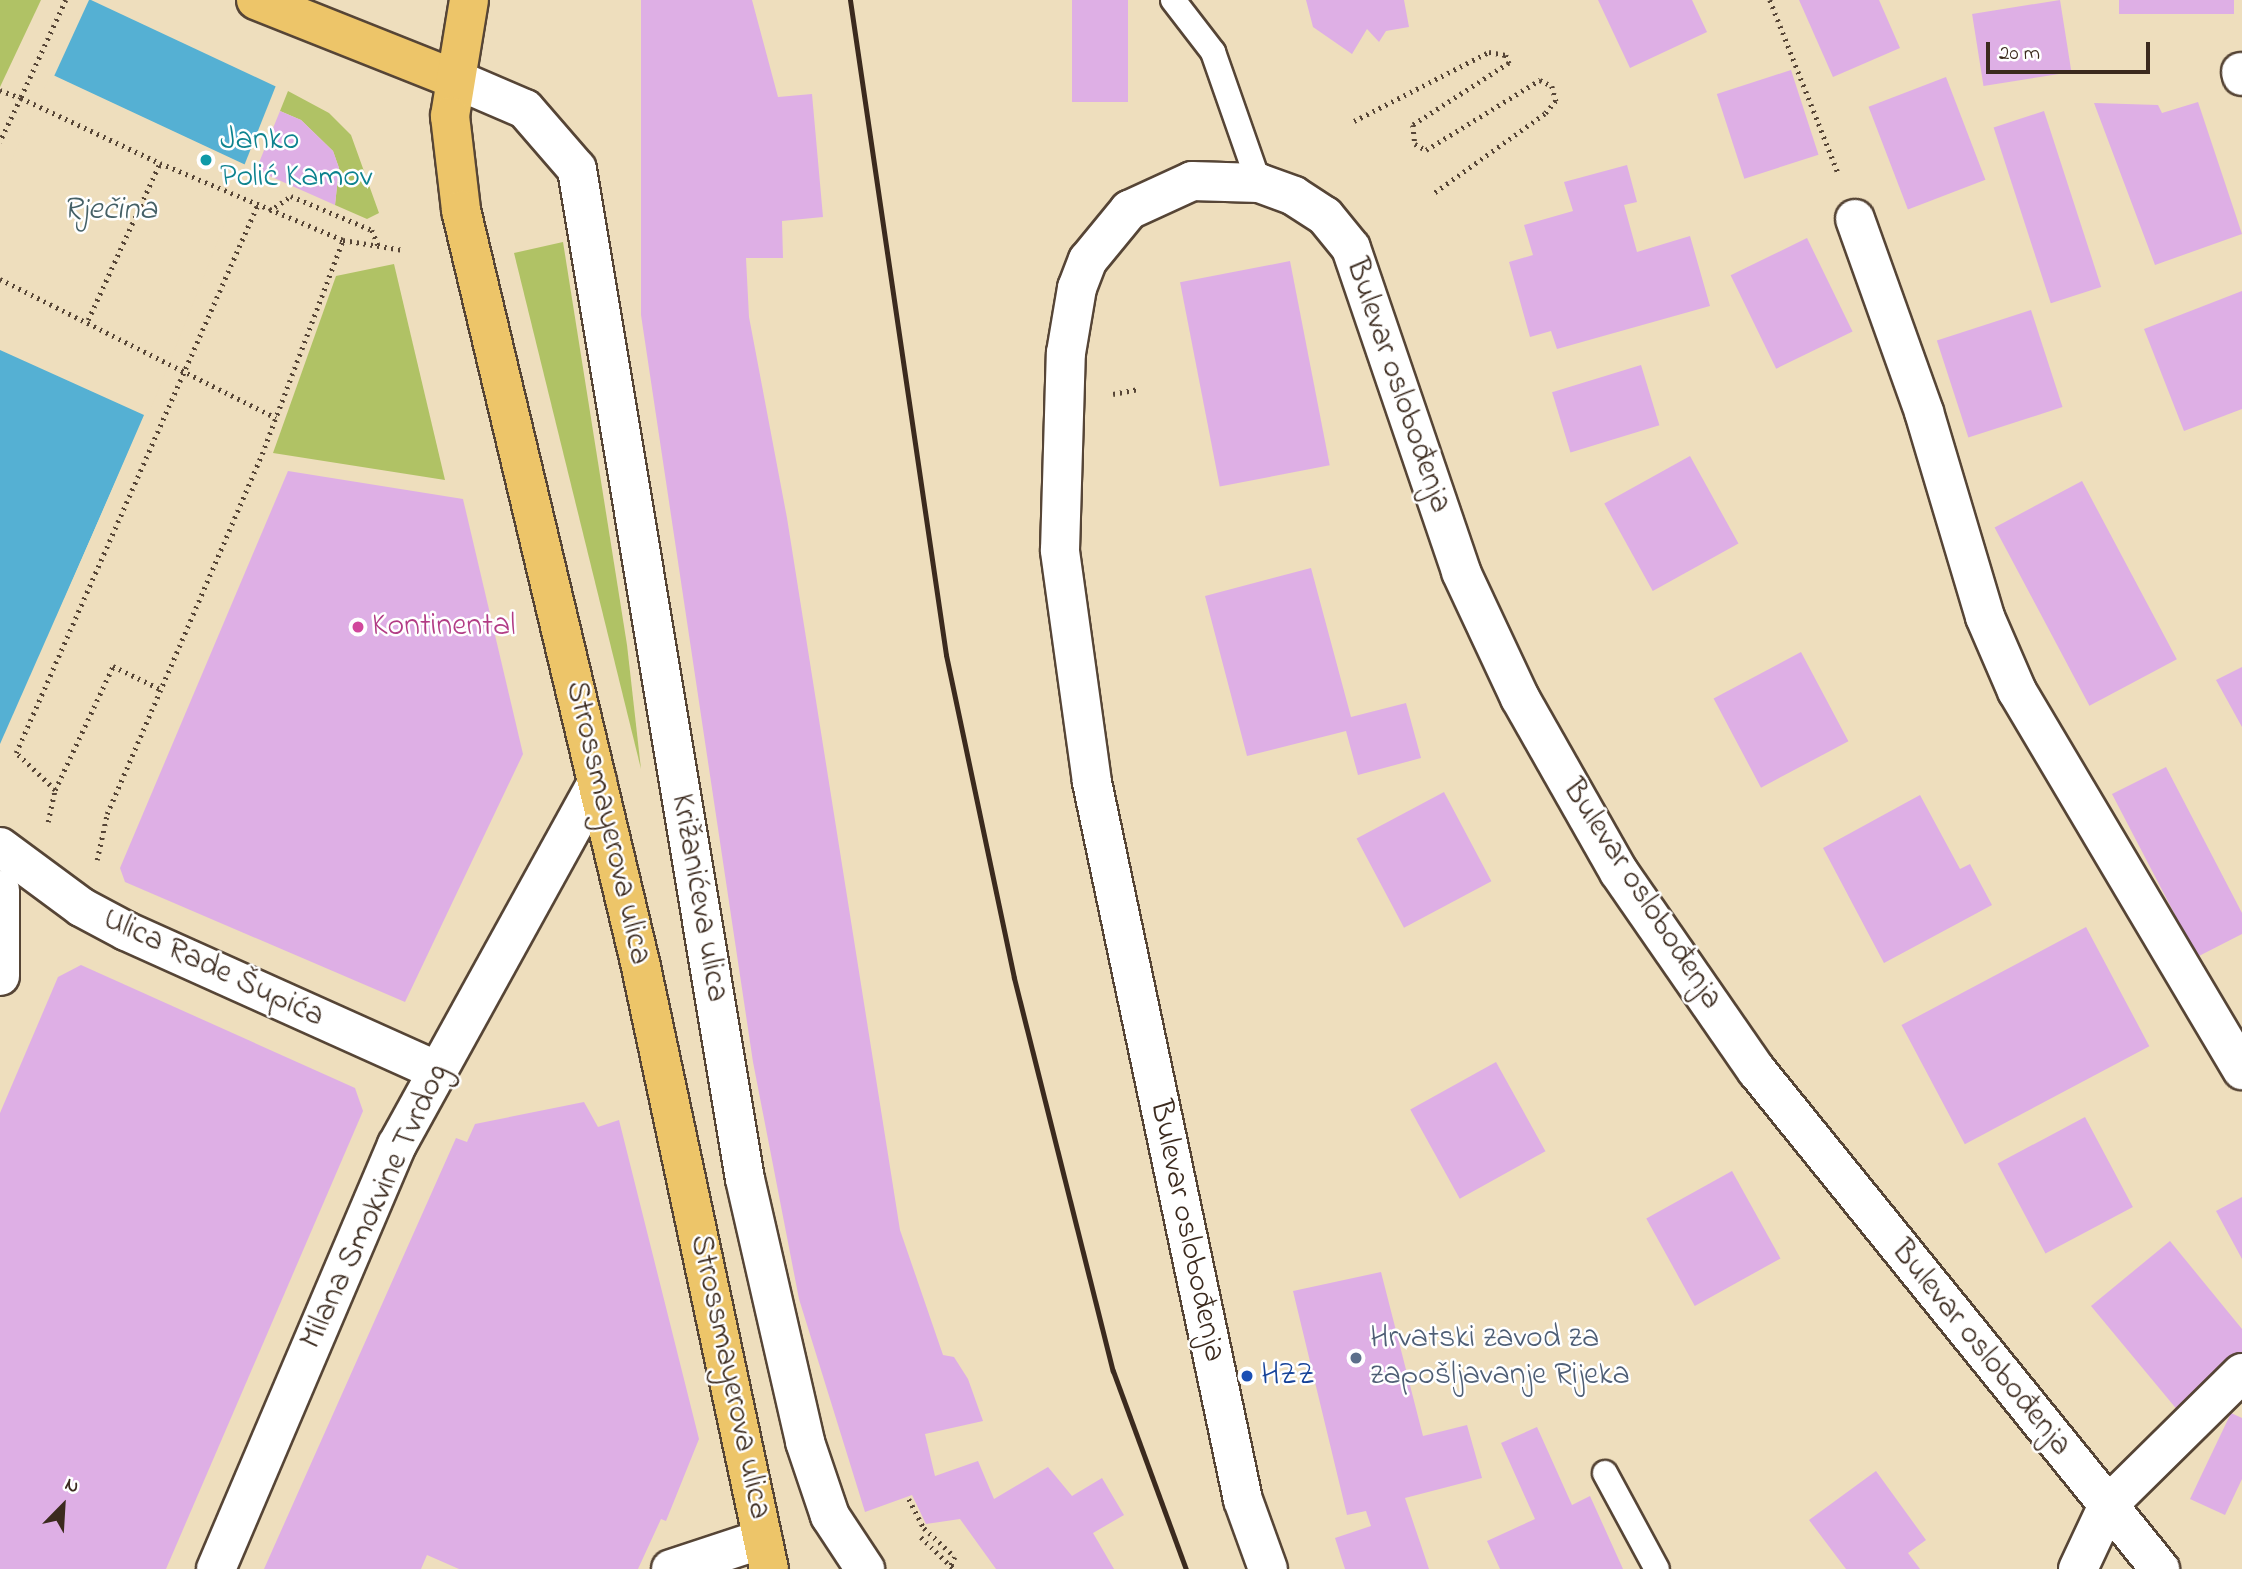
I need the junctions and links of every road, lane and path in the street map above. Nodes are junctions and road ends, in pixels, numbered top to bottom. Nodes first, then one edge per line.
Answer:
1 (66, 0) edge
2 (256, 0) edge
3 (469, 0) edge
4 (1172, 0) edge
5 (1770, 0) edge
6 (455, 79) junction
7 (0, 90) edge
8 (21, 98) junction
9 (1354, 121) dead end
10 (0, 142) edge
11 (160, 163) junction
12 (1259, 183) junction
13 (1432, 195) dead end
14 (257, 206) junction
15 (266, 210) junction
16 (1855, 219) joint
17 (343, 240) junction
18 (380, 248) junction
19 (403, 250) dead end
20 (0, 279) edge
21 (88, 320) junction
22 (184, 367) junction
23 (1139, 389) dead end
24 (1112, 394) dead end
25 (275, 418) junction
26 (160, 689) junction
27 (597, 782) junction
28 (55, 790) junction
29 (57, 828) dead end
30 (0, 847) edge
31 (87, 850) dead end
32 (97, 855) junction
33 (97, 866) dead end
34 (0, 890) edge
35 (0, 976) edge
36 (2242, 1070) edge
37 (437, 1071) junction
38 (2242, 1373) edge
39 (1605, 1473) dead end
40 (909, 1499) dead end
41 (2108, 1505) junction
42 (830, 1516) junction
43 (921, 1537) dead end
44 (766, 1554) edge
45 (952, 1567) edge
46 (216, 1569) edge
47 (671, 1569) edge
48 (844, 1569) edge
49 (865, 1569) edge
50 (1268, 1569) edge
51 (1657, 1569) edge
52 (2078, 1569) edge
53 (2160, 1569) edge

1 - 8 path
2 - 6 main road
3 - 6 main road, Strossmayerova ulica
4 - 12 lane
5 - 16 path
6 - 27 main road, Strossmayerova ulica
6 - 42 street, Križanićeva ulica
7 - 8 path
8 - 10 path
8 - 11 path
9 - 13 path
11 - 14 path
11 - 21 path
12 - 41 street, Bulevar oslobođenja
12 - 50 street, Bulevar oslobođenja
14 - 15 path
14 - 22 path
15 - 17 path
15 - 18 path
16 - 36 street
17 - 18 path
17 - 25 path
18 - 19 path
20 - 21 path
21 - 22 path
22 - 25 path
22 - 28 path
23 - 24 path
25 - 26 path
26 - 28 path
26 - 32 path
27 - 37 street, Milana Smokvine Tvrdog
27 - 44 main road, Strossmayerova ulica
28 - 29 path
30 - 37 street, Ulica Rade Šupića
31 - 32 path
32 - 33 path
34 - 35 street
37 - 46 street, Milana Smokvine Tvrdog
38 - 41 street
39 - 51 lane
40 - 45 path
41 - 52 street
41 - 53 street, Bulevar oslobođenja
42 - 48 street, Križanićeva ulica
42 - 49 street
43 - 45 path
44 - 47 street

